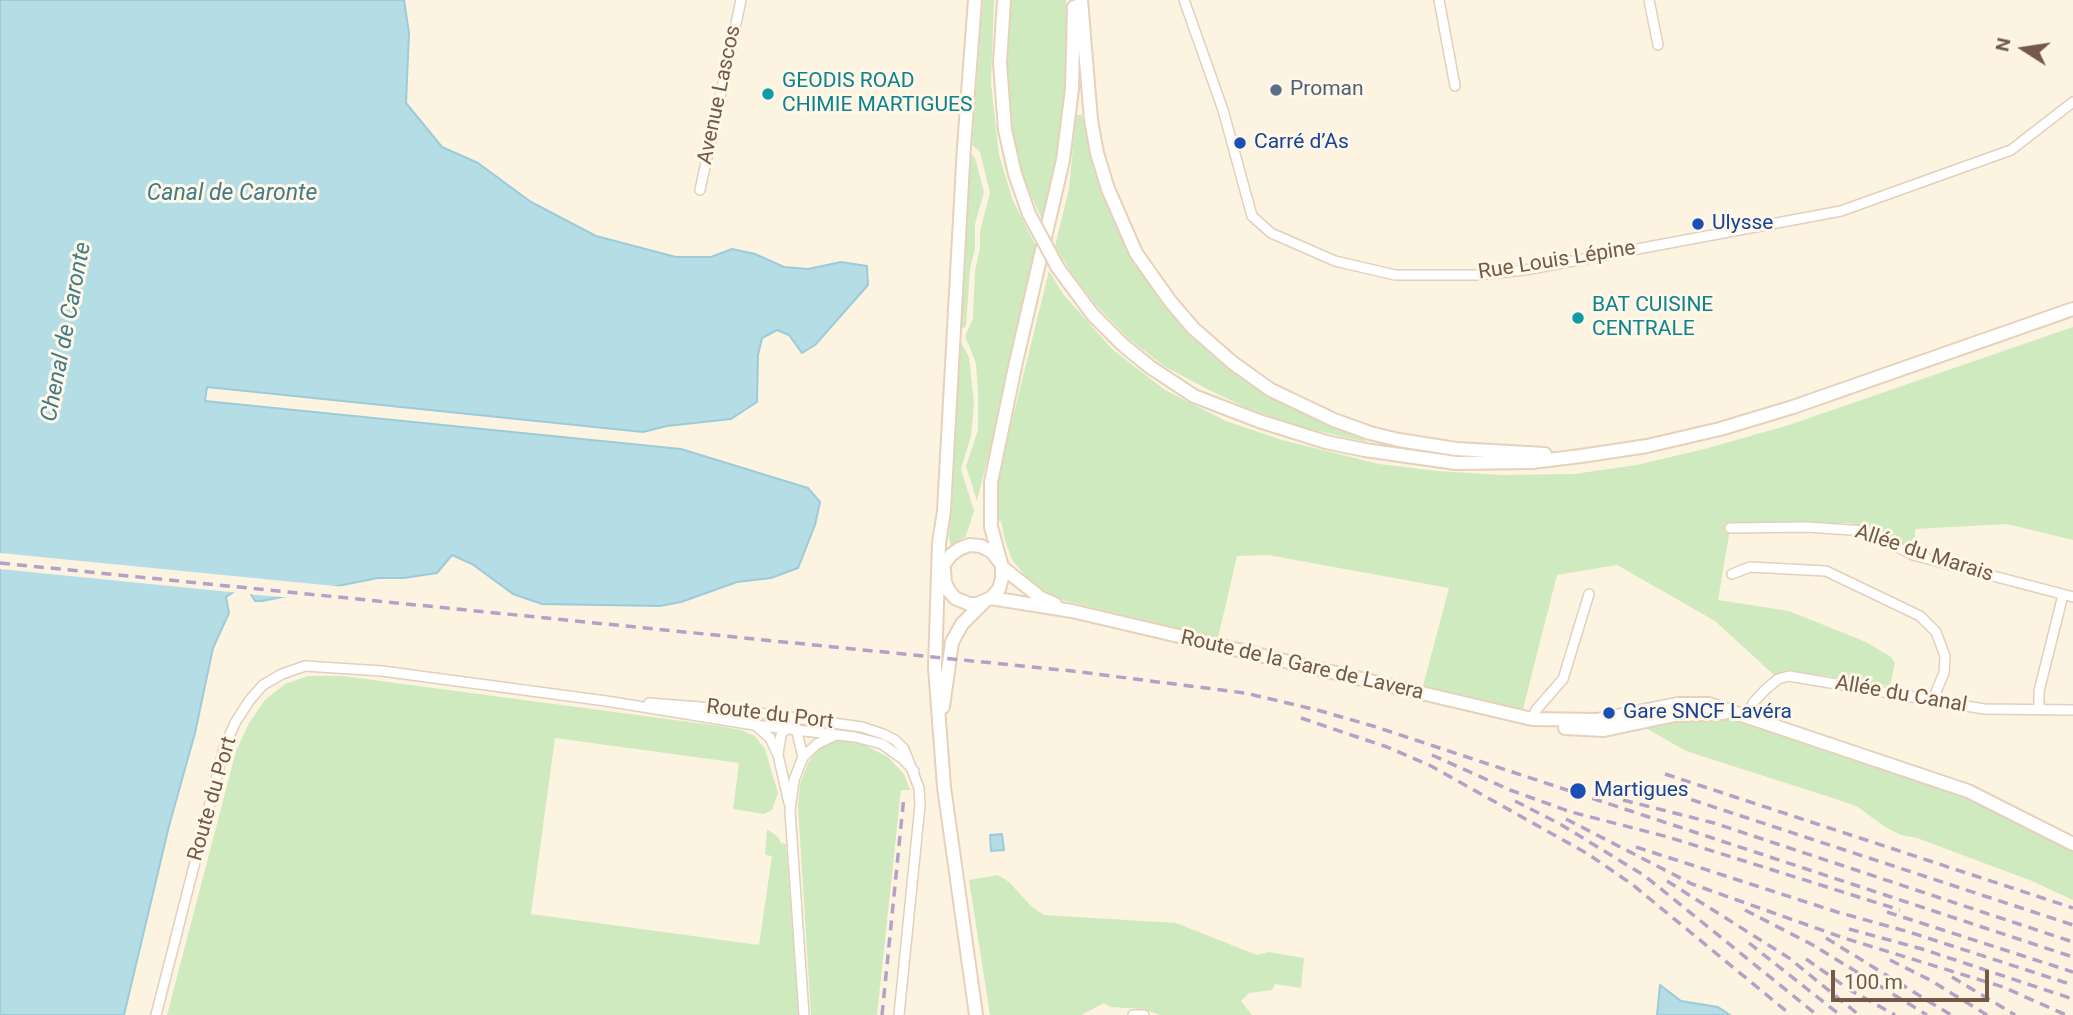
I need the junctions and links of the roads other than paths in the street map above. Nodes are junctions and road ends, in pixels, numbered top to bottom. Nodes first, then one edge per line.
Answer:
1 (741, 0) edge
2 (975, 0) edge
3 (1004, 0) edge
4 (1074, 0) edge
5 (1080, 0) edge
6 (1184, 0) edge
7 (1438, 0) edge
8 (1649, 0) edge
9 (1658, 45) dead end
10 (1455, 86) dead end
11 (2073, 102) edge
12 (699, 190) dead end
13 (2073, 309) edge
14 (1581, 456) junction
15 (1730, 528) dead end
16 (1001, 564) junction
17 (941, 569) junction
18 (1732, 574) dead end
19 (1589, 594) dead end
20 (2068, 596) edge
21 (988, 600) junction
22 (1072, 611) junction
23 (1933, 699) junction
24 (606, 701) junction
25 (2039, 709) junction
26 (2073, 710) edge
27 (1748, 716) junction
28 (792, 717) junction
29 (1532, 719) junction
30 (754, 724) junction
31 (785, 728) junction
32 (797, 730) junction
33 (838, 735) junction
34 (940, 739) junction
35 (778, 755) junction
36 (803, 757) junction
37 (914, 771) junction
38 (790, 811) junction
39 (2073, 844) edge
40 (968, 964) junction
41 (156, 1015) edge
42 (804, 1015) edge
43 (899, 1015) edge
44 (970, 1015) edge
45 (976, 1015) edge
46 (1133, 1015) edge
47 (1144, 1015) edge

1 - 12 street, Avenue Lascos
2 - 17 street
3 - 14 street, bridge
4 - 16 street
5 - 14 street
6 - 11 street, Rue Louis Lépine
7 - 10 street
8 - 9 street
13 - 14 street
15 - 20 street, Allée du Marais
16 - 17 street
16 - 21 street
16 - 22 street, Route de la Gare de Lavera
17 - 21 street
17 - 34 street
18 - 23 street
19 - 29 street
20 - 25 street
21 - 22 street, Route de la Gare de Lavera
21 - 34 street
22 - 29 street, Route de la Gare de Lavera
23 - 25 street, Allée du Canal
23 - 27 street, Allée du Canal
24 - 28 street, Route du Port
24 - 30 street, Route du Port
24 - 41 street, Route du Port
25 - 26 street, Allée du Canal
27 - 29 street, Route de la Gare de Lavera
27 - 39 street, Route de la Gare de Lavera
28 - 31 street
28 - 32 street
28 - 37 street, Route du Port
30 - 31 street, Route du Port
30 - 35 street
31 - 32 street, Route du Port
31 - 35 street
32 - 33 street, Route du Port
32 - 36 street
33 - 36 street
33 - 37 street, Route du Port
34 - 40 street
35 - 38 street
36 - 38 street
37 - 43 street, Route du Port
38 - 42 street
40 - 44 street
40 - 45 street
46 - 47 street

